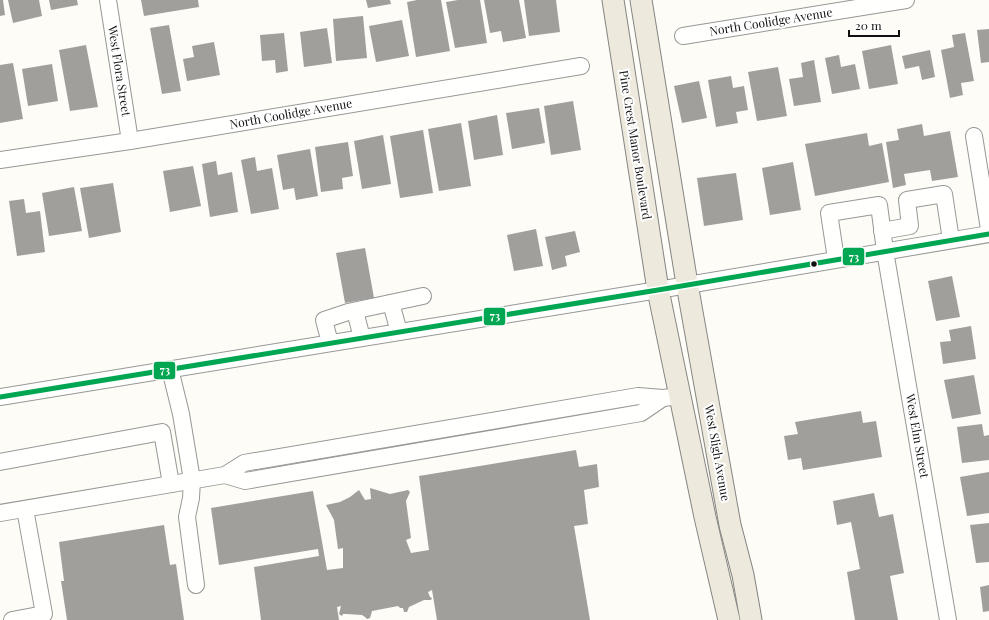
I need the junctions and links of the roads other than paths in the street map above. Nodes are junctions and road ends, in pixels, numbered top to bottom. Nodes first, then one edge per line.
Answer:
1 (108, 0) edge
2 (613, 0) edge
3 (642, 0) edge
4 (906, 0) edge
5 (683, 36) dead end
6 (581, 66) dead end
7 (974, 136) dead end
8 (130, 141) junction
9 (0, 160) edge
10 (989, 229) edge
11 (882, 231) junction
12 (989, 234) edge
13 (951, 240) junction
14 (885, 251) junction
15 (836, 260) junction
16 (687, 284) junction
17 (658, 290) junction
18 (423, 296) dead end
19 (391, 303) junction
20 (355, 310) junction
21 (399, 332) junction
22 (362, 338) junction
23 (330, 343) junction
24 (170, 369) junction
25 (0, 397) edge
26 (672, 397) junction
27 (0, 462) edge
28 (192, 480) junction
29 (171, 484) junction
30 (25, 509) junction
31 (0, 513) edge
32 (196, 586) dead end
33 (12, 620) edge
34 (729, 620) edge
35 (750, 620) edge
36 (948, 620) edge

1 - 8 street, West Flora Street
2 - 17 main road, Pine Crest Manor Boulevard
3 - 16 main road
4 - 5 street, North Coolidge Avenue
6 - 8 street, North Coolidge Avenue
7 - 10 street
8 - 9 street, North Coolidge Avenue
11 - 13 street
11 - 14 street, West Elm Street
11 - 15 street, West Elm Street
12 - 13 street
13 - 14 street
14 - 15 street
14 - 36 street, West Elm Street
15 - 16 street
16 - 17 street
16 - 35 main road, West Sligh Avenue
17 - 21 street
17 - 26 main road, West Sligh Avenue
18 - 19 street
19 - 20 street
19 - 21 street
20 - 22 street
20 - 23 street
21 - 22 street
22 - 23 street
23 - 24 street
24 - 25 street
24 - 28 street
26 - 28 street
26 - 34 main road, West Sligh Avenue
27 - 29 street
28 - 29 street
28 - 32 street
29 - 30 street
30 - 31 street
30 - 33 street

